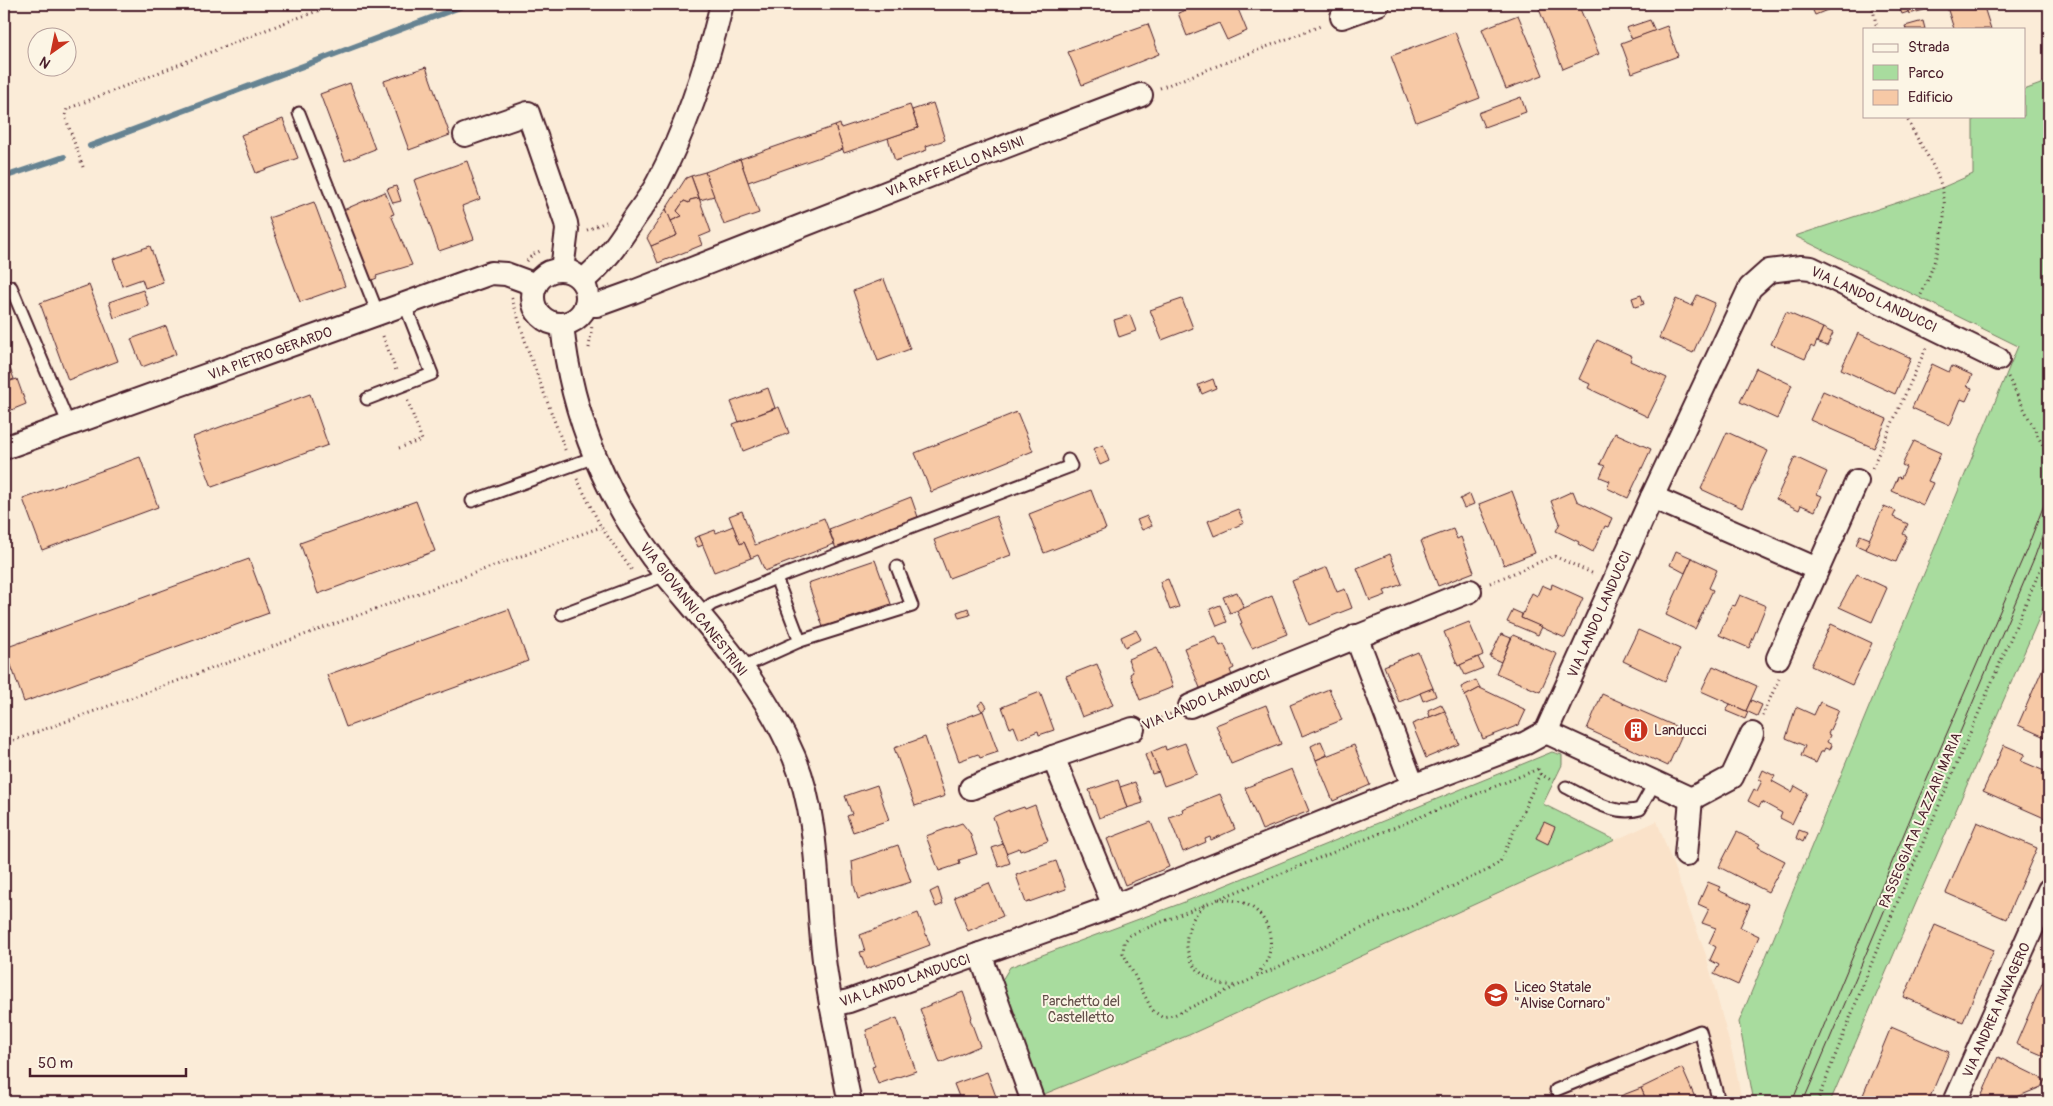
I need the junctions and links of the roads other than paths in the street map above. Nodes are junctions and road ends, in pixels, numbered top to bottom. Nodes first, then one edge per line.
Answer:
1 (722, 4) edge
2 (1378, 4) edge
3 (1332, 21) road end
4 (1141, 96) road end
5 (299, 113) dead end
6 (466, 135) dead end
7 (562, 270) junction
8 (582, 281) junction
9 (536, 285) junction
10 (11, 286) dead end
11 (406, 305) junction
12 (586, 305) junction
13 (378, 314) junction
14 (562, 324) junction
15 (1998, 359) road end
16 (367, 399) dead end
17 (68, 425) junction
18 (4, 448) edge
19 (595, 457) junction
20 (1068, 460) dead end
21 (1857, 481) road end
22 (1652, 497) junction
23 (472, 501) dead end
24 (897, 567) dead end
25 (1817, 569) junction
26 (666, 575) junction
27 (776, 578) junction
28 (1470, 591) road end
29 (562, 614) dead end
30 (700, 614) junction
31 (1356, 636) junction
32 (800, 641) junction
33 (1778, 658) road end
34 (742, 667) junction
35 (1190, 706) road end
36 (1133, 729) road end
37 (1546, 732) junction
38 (1752, 734) road end
39 (1053, 757) junction
40 (1655, 782) junction
41 (1414, 786) junction
42 (1566, 787) dead end
43 (971, 788) dead end
44 (1692, 799) junction
45 (1686, 856) dead end
46 (2049, 890) edge
47 (1114, 906) junction
48 (980, 954) junction
49 (831, 1005) junction
50 (1556, 1090) dead end
51 (1032, 1099) dead end
52 (850, 1102) edge
53 (1719, 1102) edge
54 (1955, 1102) edge

1 - 8 street
2 - 3 street
4 - 12 street, VIA RAFFAELLO NASINI
5 - 13 lane
6 - 7 street
7 - 8 street
7 - 9 street
8 - 12 street
9 - 11 street, VIA PIETRO GERARDO
9 - 14 street
10 - 17 lane
11 - 13 street, VIA PIETRO GERARDO
11 - 16 lane
12 - 14 street
13 - 17 street, VIA PIETRO GERARDO
14 - 19 street, VIA GIOVANNI CANESTRINI
15 - 22 street, VIA LANDO LANDUCCI
17 - 18 street, VIA PIETRO GERARDO
19 - 23 lane
19 - 26 street, VIA GIOVANNI CANESTRINI
20 - 27 lane
21 - 25 street
22 - 25 street
22 - 37 street, VIA LANDO LANDUCCI
24 - 32 lane
25 - 33 street
26 - 29 lane
26 - 30 street, VIA GIOVANNI CANESTRINI
27 - 30 lane
27 - 32 lane
28 - 31 street, VIA LANDO LANDUCCI
30 - 34 street, VIA GIOVANNI CANESTRINI
31 - 35 street, VIA LANDO LANDUCCI
31 - 41 street
32 - 34 lane
34 - 49 street, VIA GIOVANNI CANESTRINI
36 - 39 street, VIA LANDO LANDUCCI
37 - 40 street
37 - 41 street, VIA LANDO LANDUCCI
38 - 44 street
39 - 43 street, VIA LANDO LANDUCCI
39 - 47 street
40 - 42 lane
40 - 44 street
41 - 47 street, VIA LANDO LANDUCCI
44 - 45 street
46 - 54 street, VIA ANDREA NAVAGERO
47 - 48 street, VIA LANDO LANDUCCI
48 - 49 street, VIA LANDO LANDUCCI
48 - 51 street, VIA LANDO LANDUCCI
49 - 52 street, VIA GIOVANNI CANESTRINI
50 - 53 lane

